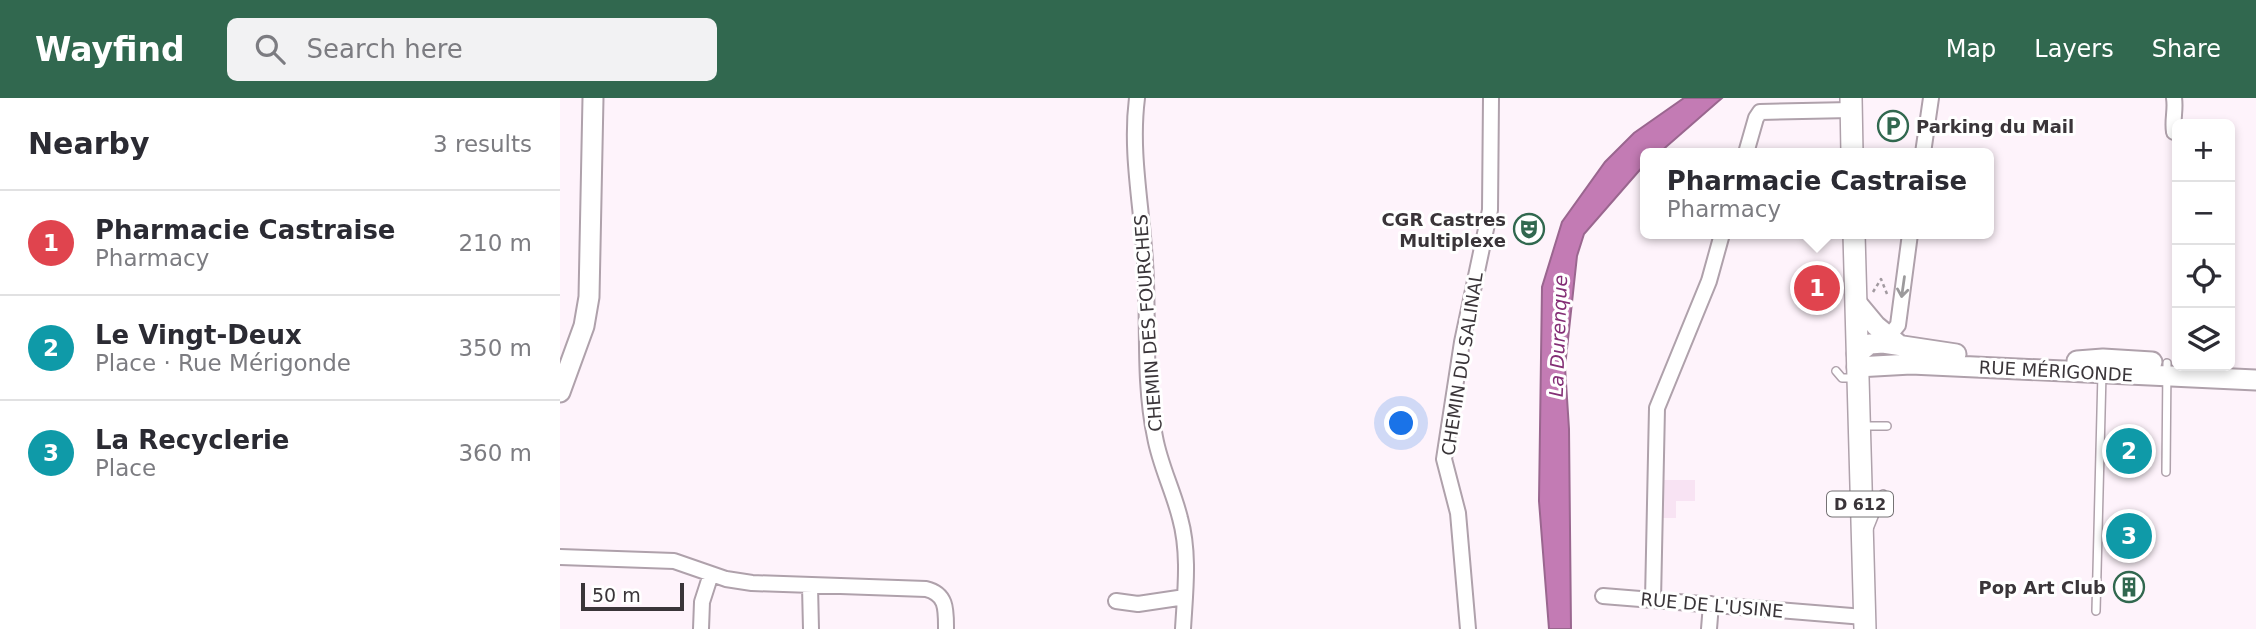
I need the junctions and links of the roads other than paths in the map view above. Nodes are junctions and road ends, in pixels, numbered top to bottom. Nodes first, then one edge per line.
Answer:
1 (593, 98) edge
2 (1137, 98) edge
3 (1491, 98) edge
4 (1931, 98) edge
5 (2174, 98) edge
6 (1851, 104) edge
7 (2173, 119) edge
8 (1747, 148) edge
9 (1852, 148) edge
10 (1924, 148) edge
11 (1721, 239) edge
12 (1855, 239) edge
13 (1909, 239) edge
14 (1864, 301) junction
15 (1890, 341) junction
16 (2103, 366) junction
17 (1857, 367) junction
18 (2235, 367) edge
19 (2170, 368) edge
20 (2256, 368) edge
21 (1836, 371) dead end
22 (2256, 380) edge
23 (560, 391) edge
24 (1858, 426) junction
25 (1887, 426) dead end
26 (2166, 472) dead end
27 (1883, 494) dead end
28 (1862, 549) junction
29 (560, 557) edge
30 (711, 575) junction
31 (810, 586) junction
32 (1603, 596) dead end
33 (1185, 597) junction
34 (1653, 600) junction
35 (1116, 601) dead end
36 (1711, 604) junction
37 (2096, 611) dead end
38 (1864, 623) edge
39 (701, 629) edge
40 (811, 629) edge
41 (946, 629) edge
42 (1183, 629) edge
43 (1468, 629) edge
44 (1709, 629) edge

1 - 23 street
2 - 33 street, CHEMIN DES FOURCHES
3 - 43 street, CHEMIN DU SALINAL
4 - 10 street
5 - 7 street
6 - 8 street
6 - 9 main road
11 - 34 street
12 - 14 main road, D 612
13 -> 15 street
14 - 15 street
14 - 17 main road, D 612
15 - 16 street, RUE MÉRIGONDE
15 - 17 street
16 - 17 street, RUE MÉRIGONDE
16 - 19 street, RUE MÉRIGONDE
16 - 37 lane
17 - 21 lane
17 - 24 main road, D 612
18 - 20 street
19 - 22 street, RUE MÉRIGONDE
19 - 26 lane
24 - 25 lane
24 - 28 main road, D 612
27 - 28 lane
28 - 38 main road, D 612
29 - 30 street
30 - 31 street
30 - 39 street
31 - 40 street
31 - 41 street
32 - 34 street, RUE DE L'USINE
33 - 35 street
33 - 42 street, CHEMIN DES FOURCHES
34 - 36 street, RUE DE L'USINE
36 - 38 street, RUE DE L'USINE
36 - 44 street

